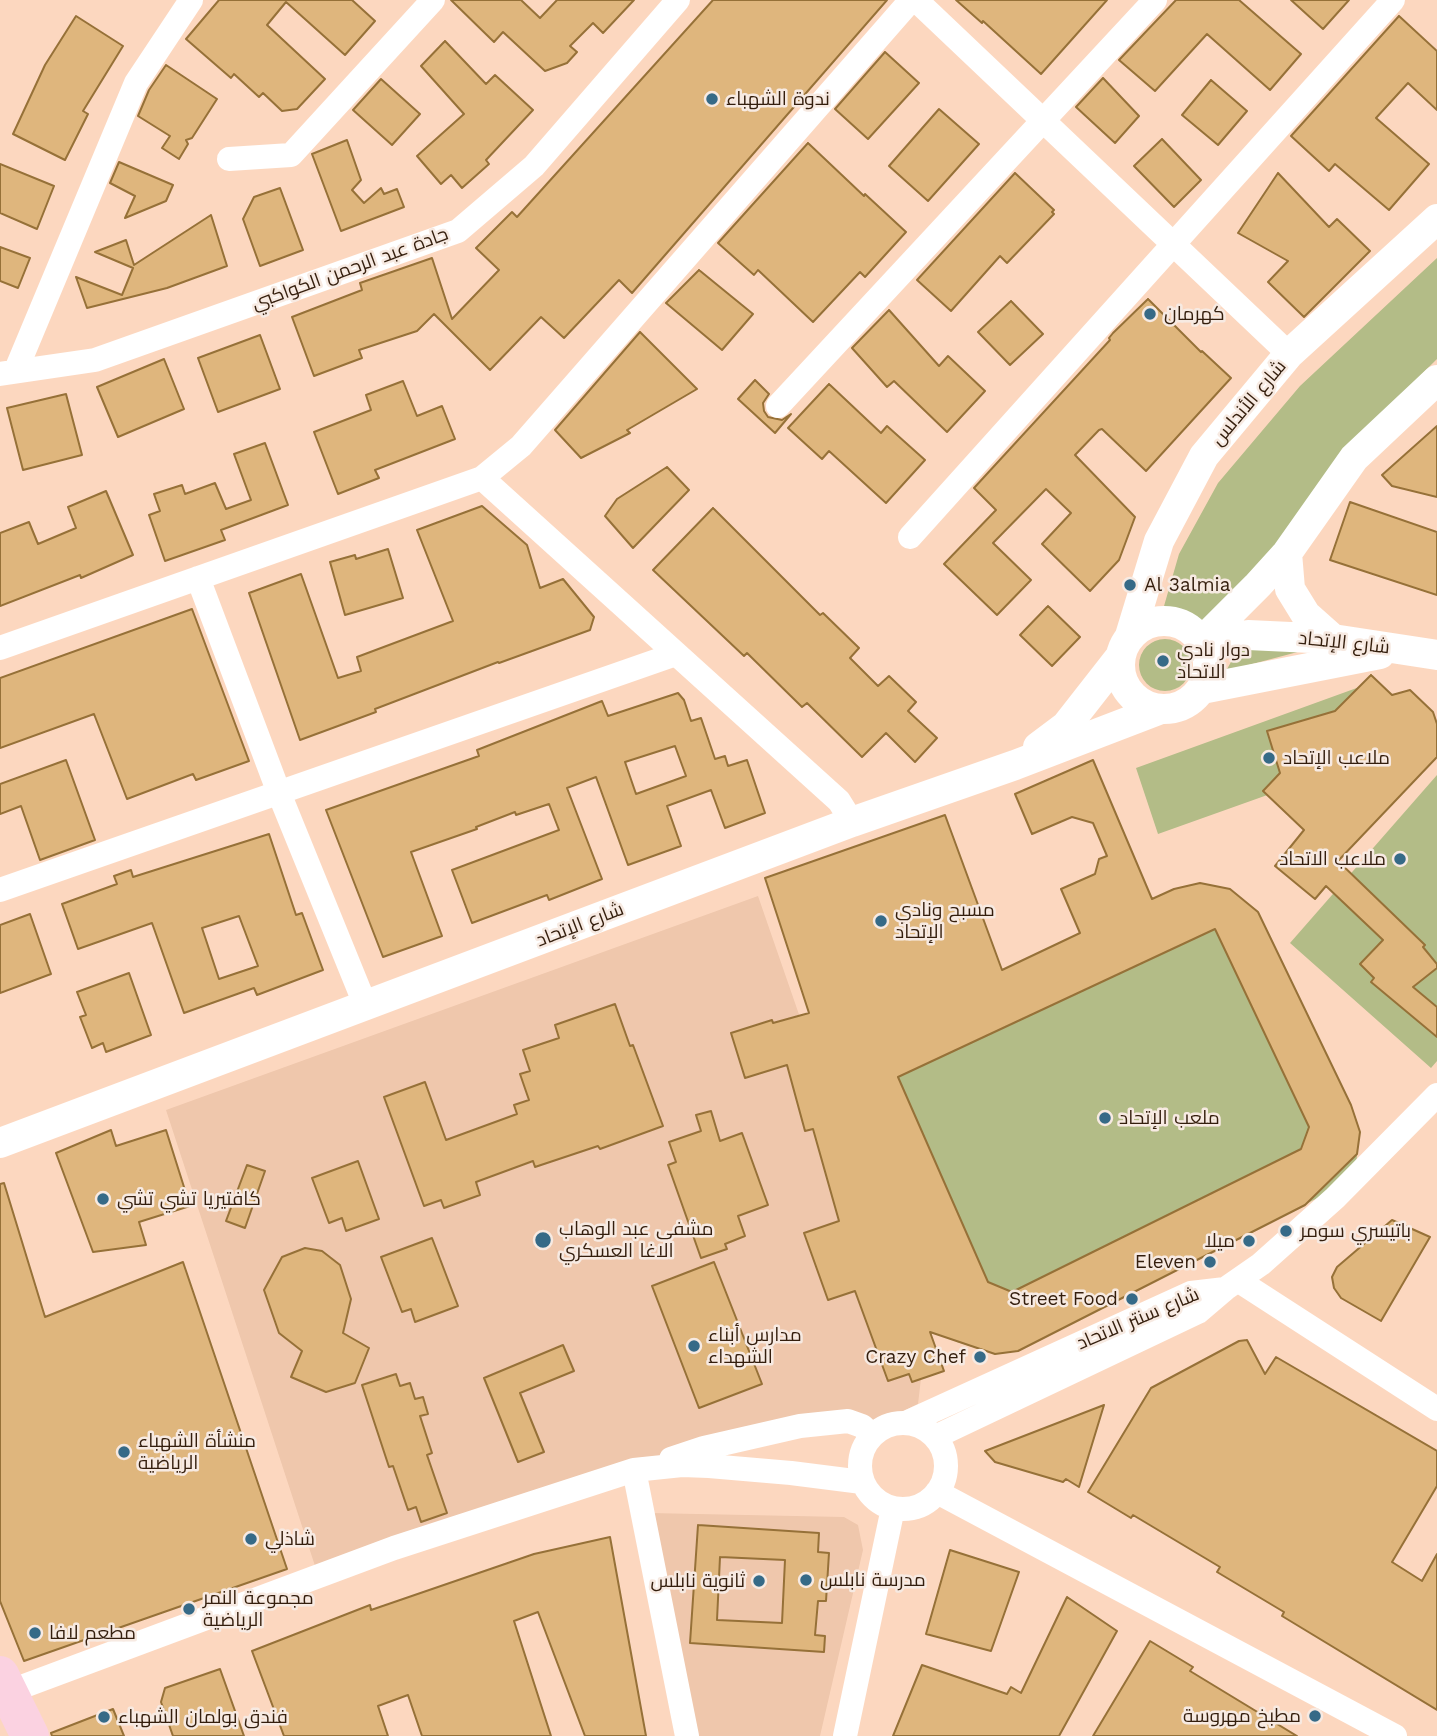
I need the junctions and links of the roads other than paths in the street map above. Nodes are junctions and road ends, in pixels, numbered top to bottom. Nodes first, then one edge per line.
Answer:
1 (191, 0) edge
2 (433, 0) edge
3 (678, 0) edge
4 (914, 0) edge
5 (1155, 0) edge
6 (1393, 0) edge
7 (1044, 121) junction
8 (229, 159) dead end
9 (1437, 219) edge
10 (1173, 243) junction
11 (1289, 354) junction
12 (8, 372) edge
13 (1437, 380) edge
14 (778, 406) dead end
15 (482, 478) junction
16 (910, 537) dead end
17 (1287, 553) junction
18 (198, 579) junction
19 (1333, 639) junction
20 (1202, 641) junction
21 (1125, 646) junction
22 (0, 648) edge
23 (1405, 649) junction
24 (676, 654) junction
25 (1437, 654) edge
26 (1202, 689) junction
27 (1161, 709) junction
28 (1015, 765) junction
29 (279, 793) junction
30 (852, 822) junction
31 (0, 890) edge
32 (369, 1005) junction
33 (1437, 1095) edge
34 (0, 1143) edge
35 (1232, 1285) junction
36 (1437, 1409) edge
37 (908, 1422) junction
38 (872, 1434) junction
39 (935, 1437) junction
40 (641, 1469) junction
41 (862, 1482) junction
42 (937, 1492) junction
43 (893, 1508) junction
44 (4, 1683) edge
45 (30, 1736) edge
46 (687, 1736) edge
47 (845, 1736) edge
48 (1395, 1736) edge

1 - 12 street, جادة عبد الرحمن الكواكبي
2 - 8 street
3 - 12 street, جادة عبد الرحمن الكواكبي
4 - 7 street
4 - 15 street
5 - 7 street
6 - 10 street
7 - 10 street
7 - 14 street
9 - 11 street, شارع الأندلس
10 - 11 street
10 - 16 street
11 - 21 street, شارع الأندلس
13 - 17 street
15 - 18 street
15 - 24 street
17 - 19 street
17 - 20 street
18 - 22 street
18 - 29 street
19 - 20 street, شارع الإتحاد
19 - 23 street, شارع الإتحاد
20 - 21 street
20 - 26 street
21 - 27 street
21 - 28 street, شارع الأندلس
23 - 25 street
23 - 26 street, شارع الإتحاد
24 - 29 street
24 - 30 street
26 - 27 street
27 - 28 street, شارع الإتحاد
28 - 30 street, شارع الإتحاد
29 - 31 street
29 - 32 street
30 - 32 street, شارع الإتحاد
32 - 34 street, شارع الإتحاد
33 - 35 street
35 - 36 street
35 - 37 street, شارع سنتر الاتحاد
35 - 39 street, شارع سنتر الاتحاد
37 - 38 street
37 - 39 street
38 - 40 street
38 - 41 street
39 - 42 street
40 - 41 street
40 - 44 street
40 - 46 street
41 - 43 street
42 - 43 street
42 - 48 street
43 - 47 street
44 - 45 main road

